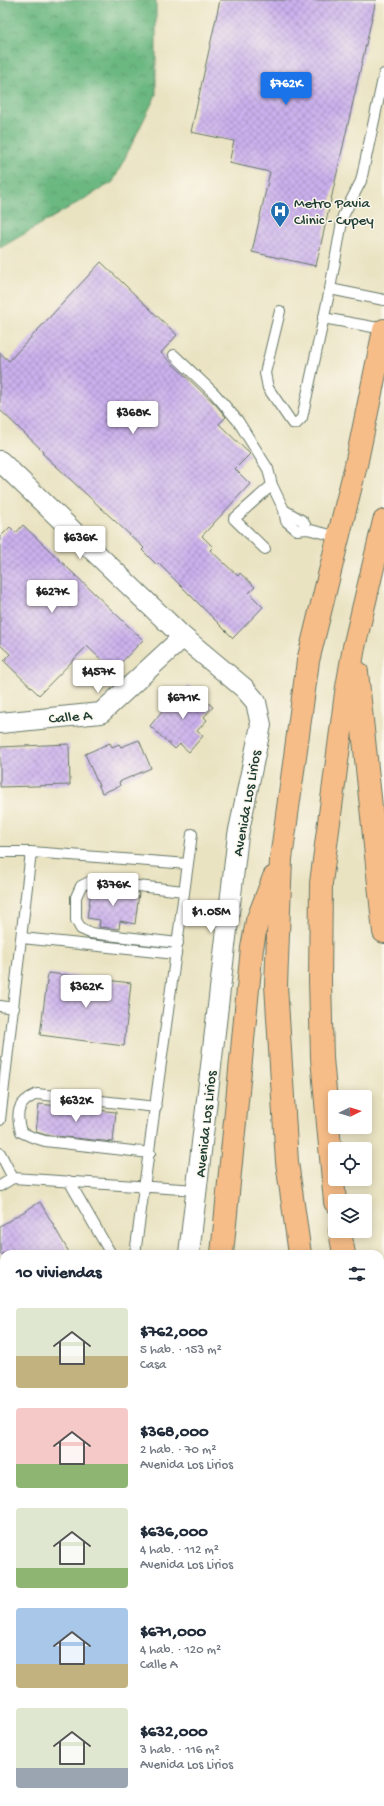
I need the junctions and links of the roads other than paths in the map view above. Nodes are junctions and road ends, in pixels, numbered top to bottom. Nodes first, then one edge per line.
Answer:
1 (384, 74) edge
2 (330, 289) junction
3 (384, 300) edge
4 (280, 311) dead end
5 (323, 318) junction
6 (384, 330) edge
7 (174, 355) dead end
8 (0, 461) edge
9 (272, 485) junction
10 (384, 521) edge
11 (339, 537) junction
12 (264, 550) dead end
13 (182, 637) junction
14 (354, 647) junction
15 (0, 722) edge
16 (192, 834) dead end
17 (0, 852) edge
18 (31, 852) junction
19 (281, 859) junction
20 (188, 864) junction
21 (184, 891) junction
22 (384, 932) edge
23 (22, 938) junction
24 (178, 943) junction
25 (176, 954) junction
26 (0, 1006) edge
27 (14, 1008) junction
28 (156, 1107) junction
29 (0, 1120) edge
30 (0, 1153) edge
31 (150, 1153) junction
32 (13, 1178) junction
33 (69, 1181) junction
34 (146, 1185) junction
35 (0, 1186) edge
36 (197, 1190) junction
37 (334, 1194) edge
38 (341, 1238) edge
39 (109, 1250) edge
40 (136, 1250) edge
41 (190, 1250) edge
42 (222, 1250) edge
43 (299, 1250) edge
44 (343, 1250) edge

1 - 2 lane
2 - 3 lane
2 - 5 lane
4 - 5 lane
5 - 6 lane
6 - 11 main road
7 - 9 lane
8 - 13 street, Avenida Los Lirios
9 - 11 lane
9 - 12 lane
10 - 14 main road
11 - 19 main road
13 - 15 street, Calle A
13 - 36 street, Avenida Los Lirios
14 - 22 main road
14 - 37 main road
16 - 20 lane
17 - 18 lane
18 - 20 lane
18 - 23 lane
19 - 42 main road
19 - 43 main road
20 - 21 lane
21 - 24 lane
21 - 24 lane
23 - 25 lane
23 - 27 lane
24 - 25 lane
25 - 28 lane
26 - 27 lane
27 - 29 lane
28 - 31 lane
28 - 31 lane
30 - 32 lane
31 - 34 lane
32 - 33 lane
32 - 35 lane
33 - 34 lane
33 - 39 lane
34 - 36 lane
34 - 40 lane
36 - 41 street, Avenida Los Lirios
38 - 44 main road

